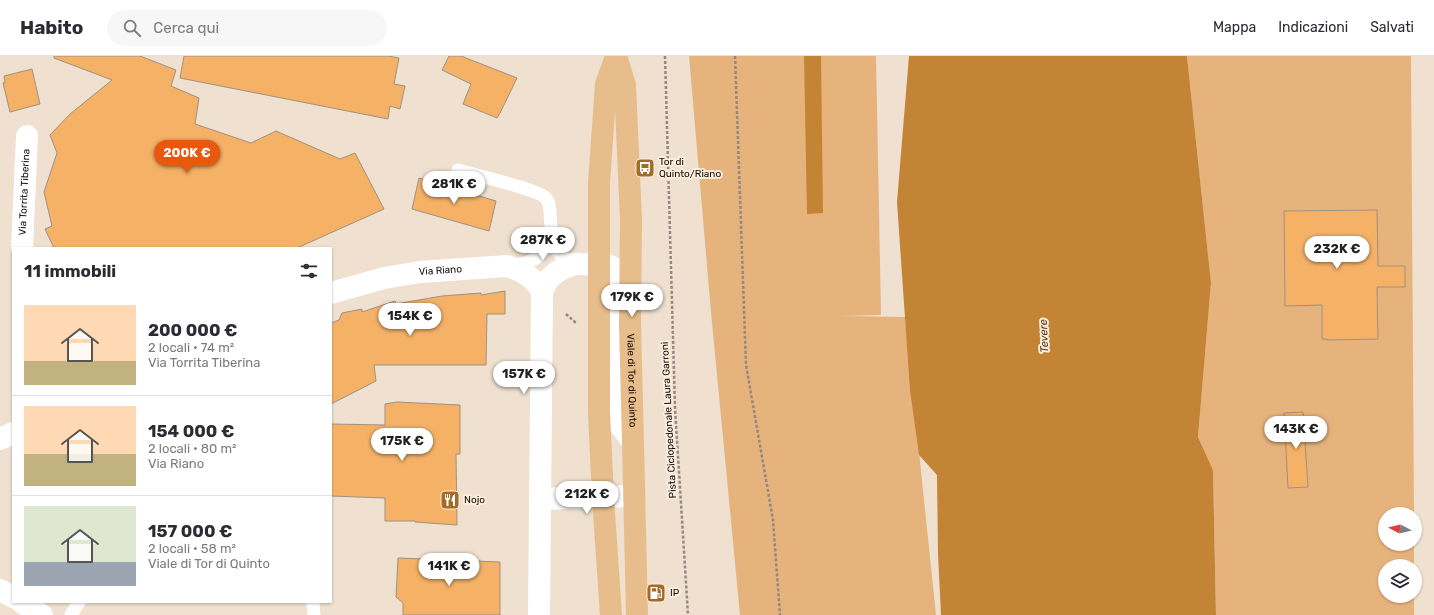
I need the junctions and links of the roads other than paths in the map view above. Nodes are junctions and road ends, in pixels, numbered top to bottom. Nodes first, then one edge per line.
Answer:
1 (614, 56) edge
2 (27, 136) dead end
3 (458, 170) dead end
4 (551, 235) junction
5 (22, 247) edge
6 (574, 264) junction
7 (599, 264) junction
8 (507, 266) junction
9 (542, 292) junction
10 (332, 293) edge
11 (12, 433) edge
12 (0, 439) edge
13 (633, 442) junction
14 (634, 496) junction
15 (603, 498) junction
16 (540, 500) junction
17 (0, 590) edge
18 (12, 596) edge
19 (23, 603) edge
20 (78, 603) edge
21 (313, 603) edge
22 (42, 615) edge
23 (71, 615) edge
24 (314, 615) edge
25 (539, 615) edge
26 (611, 615) edge
27 (637, 615) edge

1 - 7 main road, Viale di Tor di Quinto
1 - 13 main road, Viale di Tor di Quinto
2 - 5 street, Via Torrita Tiberina
3 - 4 lane
4 - 6 lane
4 - 8 lane
6 - 7 street, Viale di Tor di Quinto
6 - 9 street, Viale di Tor di Quinto
7 - 13 street, Viale di Tor di Quinto
7 - 15 main road, Viale di Tor di Quinto
8 - 9 street, Via Riano
8 - 10 street, Via Riano
9 - 16 street
11 - 12 street
13 - 14 main road, Viale di Tor di Quinto
14 - 15 street
14 - 27 main road, Viale di Tor di Quinto
15 - 16 street
15 - 26 main road, Viale di Tor di Quinto
16 - 25 street
17 - 18 street
19 - 22 street
20 - 23 lane
21 - 24 lane

